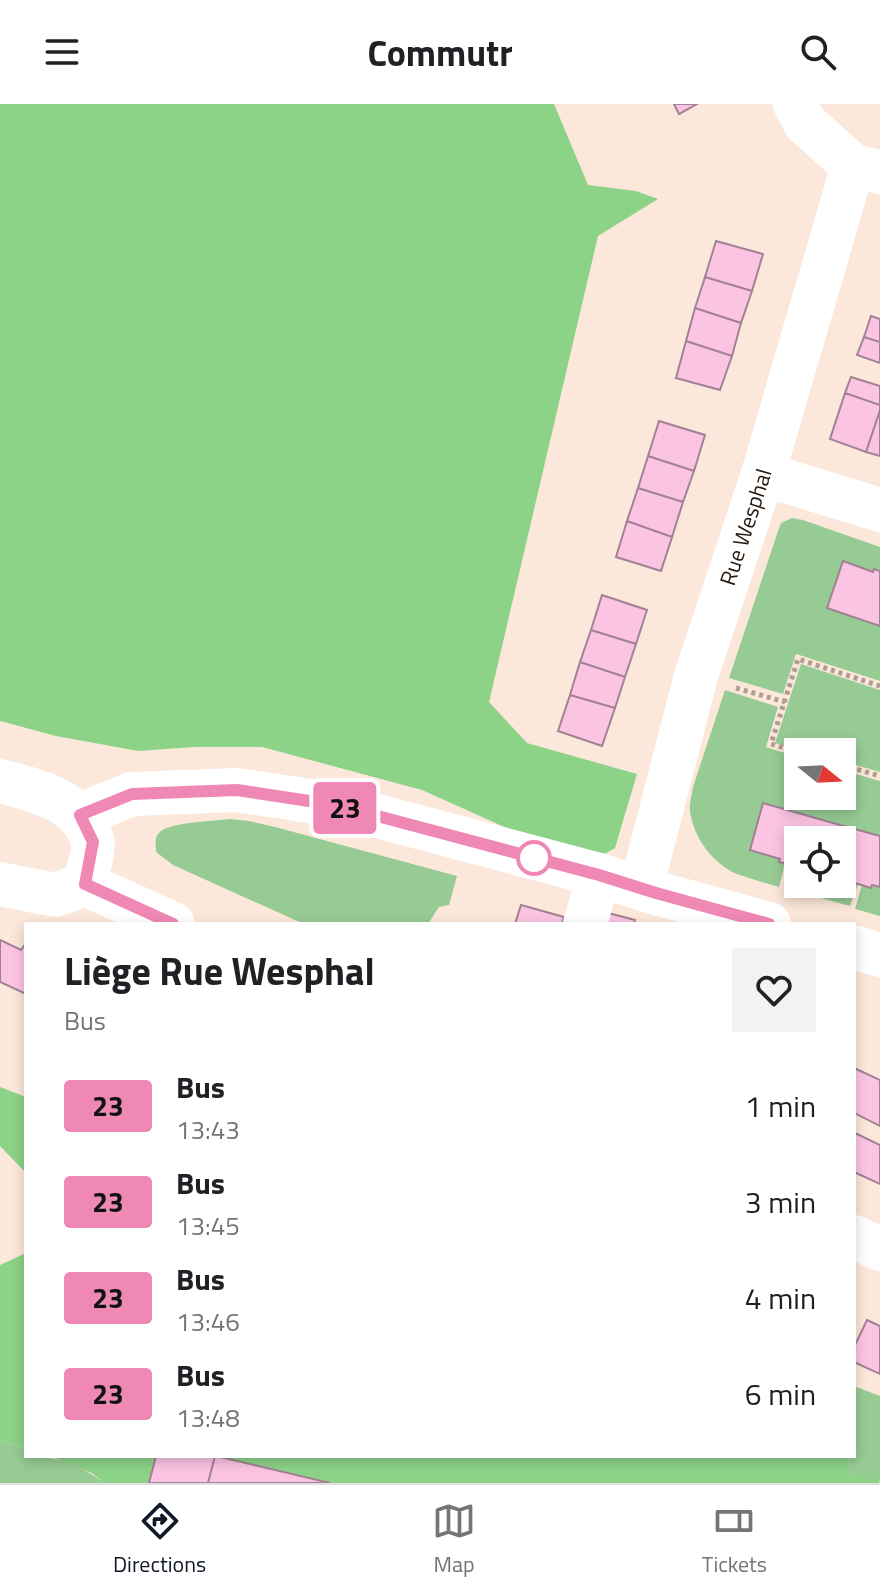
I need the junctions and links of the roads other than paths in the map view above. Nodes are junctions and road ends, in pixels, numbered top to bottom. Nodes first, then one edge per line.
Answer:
1 (795, 104) edge
2 (866, 169) edge
3 (763, 474) junction
4 (880, 510) edge
5 (0, 781) edge
6 (80, 815) junction
7 (599, 875) junction
8 (0, 884) edge
9 (85, 884) junction
10 (647, 902) edge
11 (169, 922) edge
12 (586, 922) edge
13 (758, 922) edge
14 (856, 948) edge
15 (880, 955) edge
16 (856, 1238) edge
17 (880, 1249) edge

1 - 2 street
2 - 3 street, Rue Wesphal
3 - 4 street
3 - 10 street, Rue Wesphal
5 - 6 street
6 - 7 street
6 - 9 street
7 - 10 street
7 - 12 street
8 - 9 street
9 - 11 street
10 - 13 street
14 - 15 street
16 - 17 street

